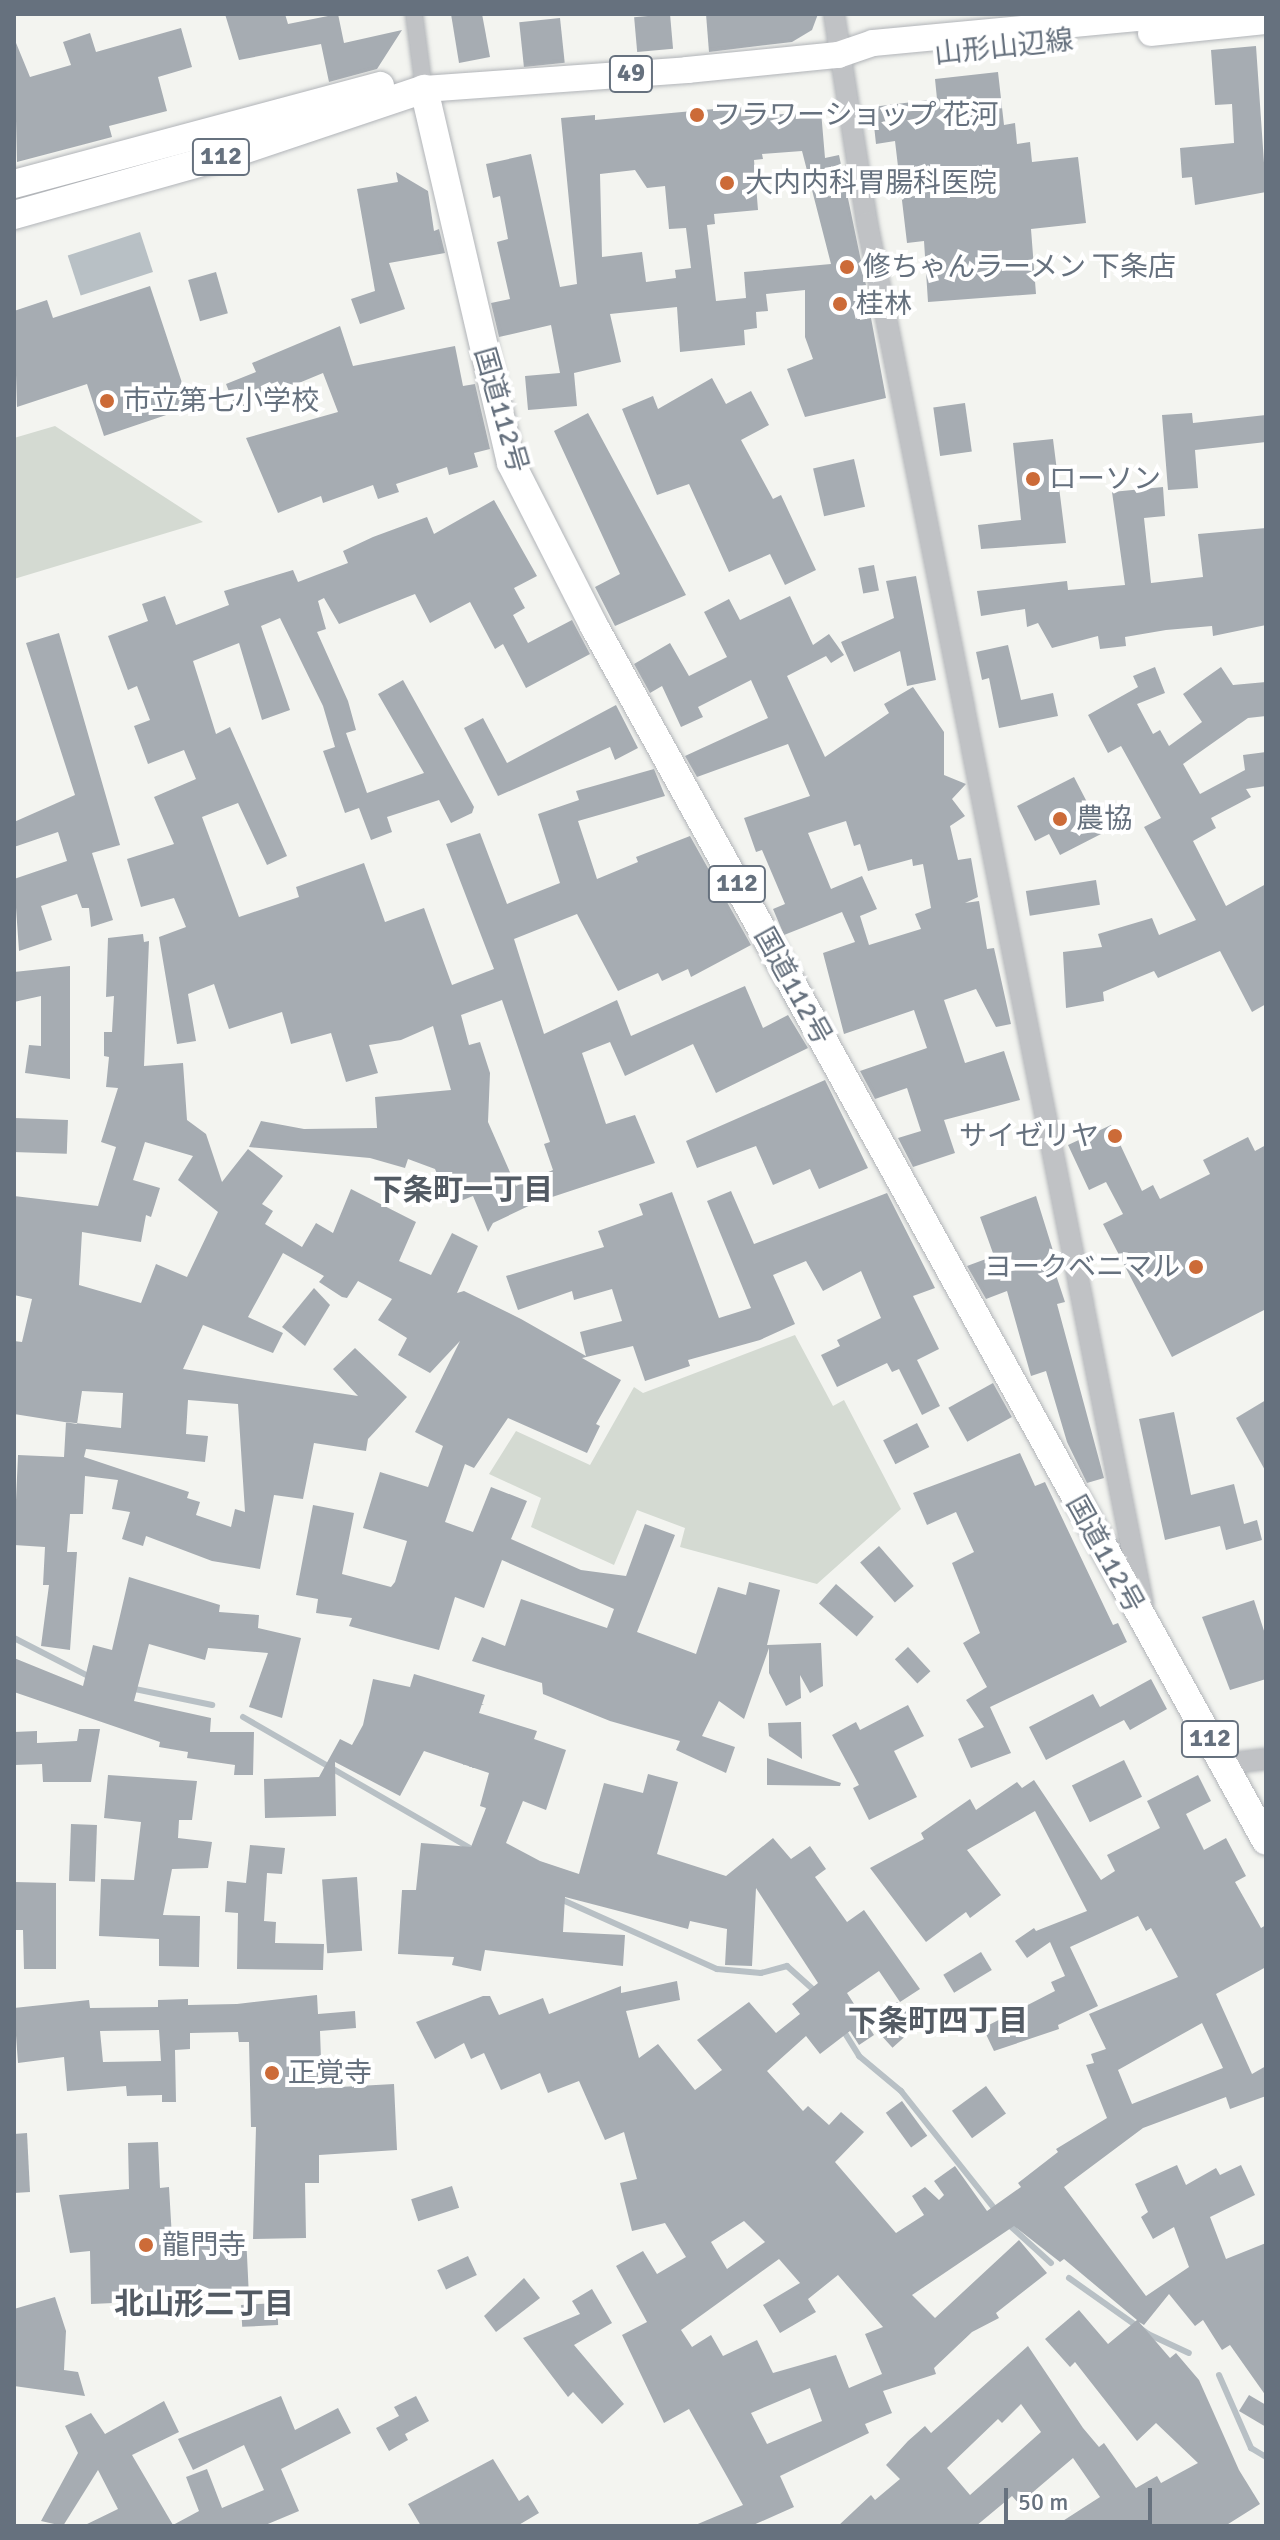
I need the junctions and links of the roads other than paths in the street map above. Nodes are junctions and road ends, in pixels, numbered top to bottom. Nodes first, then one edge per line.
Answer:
1 (414, 14) edge
2 (834, 14) edge
3 (1177, 14) edge
4 (1266, 21) edge
5 (838, 55) junction
6 (424, 89) junction
7 (14, 184) edge
8 (14, 215) edge
9 (1152, 1639) junction
10 (1266, 1759) edge
11 (1224, 1764) junction
12 (1266, 1841) edge

1 - 6 street
2 - 5 street
3 - 5 main road, 山形山辺線 / 49
4 - 5 main road, 山形山辺線 / 49
5 - 6 main road, 山形山辺線 / 49
5 - 9 street
6 - 7 highway, 112
6 - 8 highway, 112
6 - 9 highway, 国道112号 / 112
9 - 11 highway, 国道112号 / 112
10 - 11 street
11 - 12 highway, 国道112号 / 112

